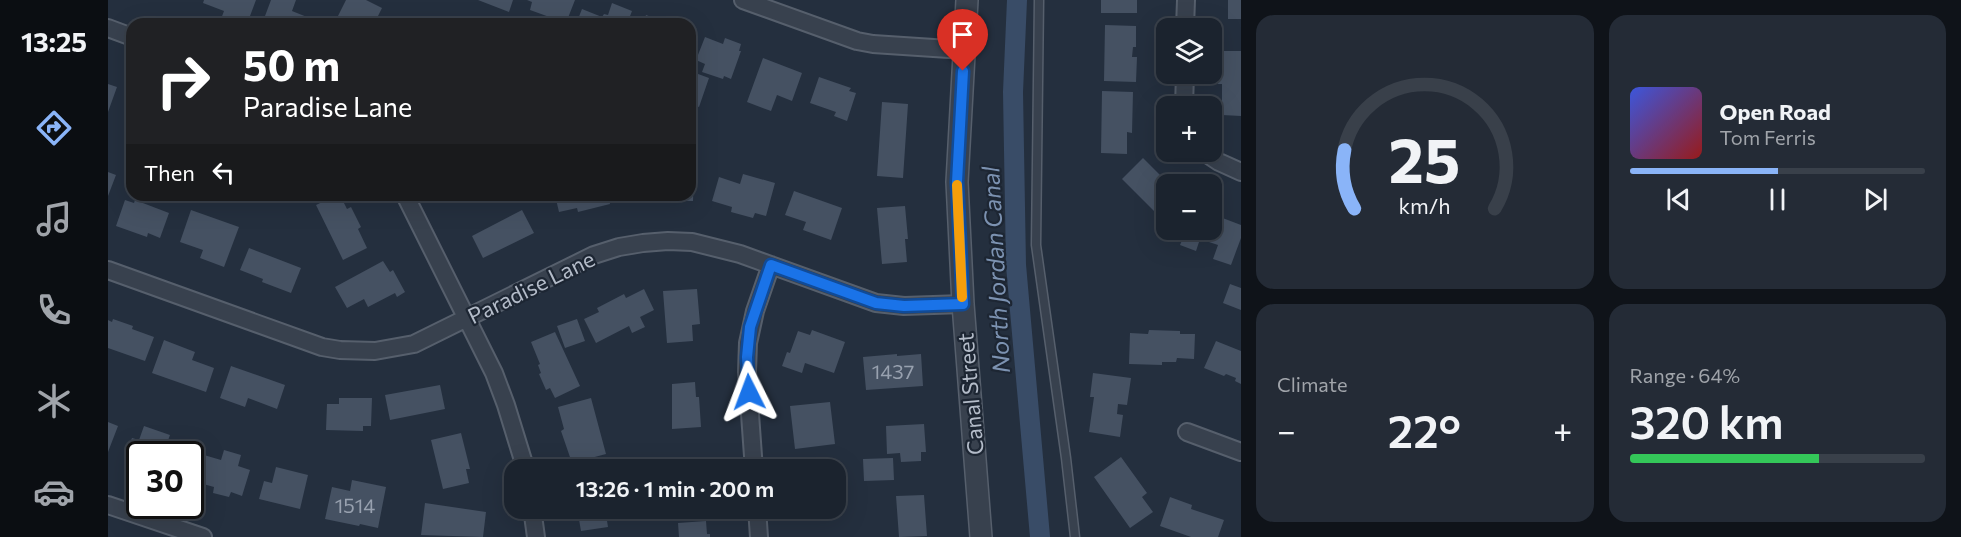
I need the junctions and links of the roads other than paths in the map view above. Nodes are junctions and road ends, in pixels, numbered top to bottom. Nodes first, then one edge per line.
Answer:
1 (743, 0) edge
2 (967, 0) edge
3 (1039, 0) edge
4 (1186, 0) edge
5 (1185, 18) edge
6 (108, 28) edge
7 (126, 35) edge
8 (963, 50) junction
9 (1219, 162) edge
10 (1241, 172) edge
11 (408, 201) edge
12 (771, 265) junction
13 (108, 270) edge
14 (963, 304) junction
15 (467, 318) junction
16 (1187, 432) dead end
17 (1241, 452) edge
18 (523, 459) edge
19 (753, 459) edge
20 (108, 505) edge
21 (534, 519) edge
22 (758, 519) edge
23 (203, 537) edge
24 (536, 537) edge
25 (759, 537) edge
26 (981, 537) edge
27 (1075, 537) edge

1 - 8 street
2 - 8 street, Canal Street
3 - 27 lane
4 - 5 street
6 - 7 street
8 - 14 street, Canal Street
9 - 10 street
11 - 15 street
12 - 14 street, Paradise Lane
12 - 15 street, Paradise Lane
12 - 19 street
13 - 15 street, Paradise Lane
14 - 26 street, Canal Street
15 - 18 street
16 - 17 street
20 - 23 street
21 - 24 street
22 - 25 street

